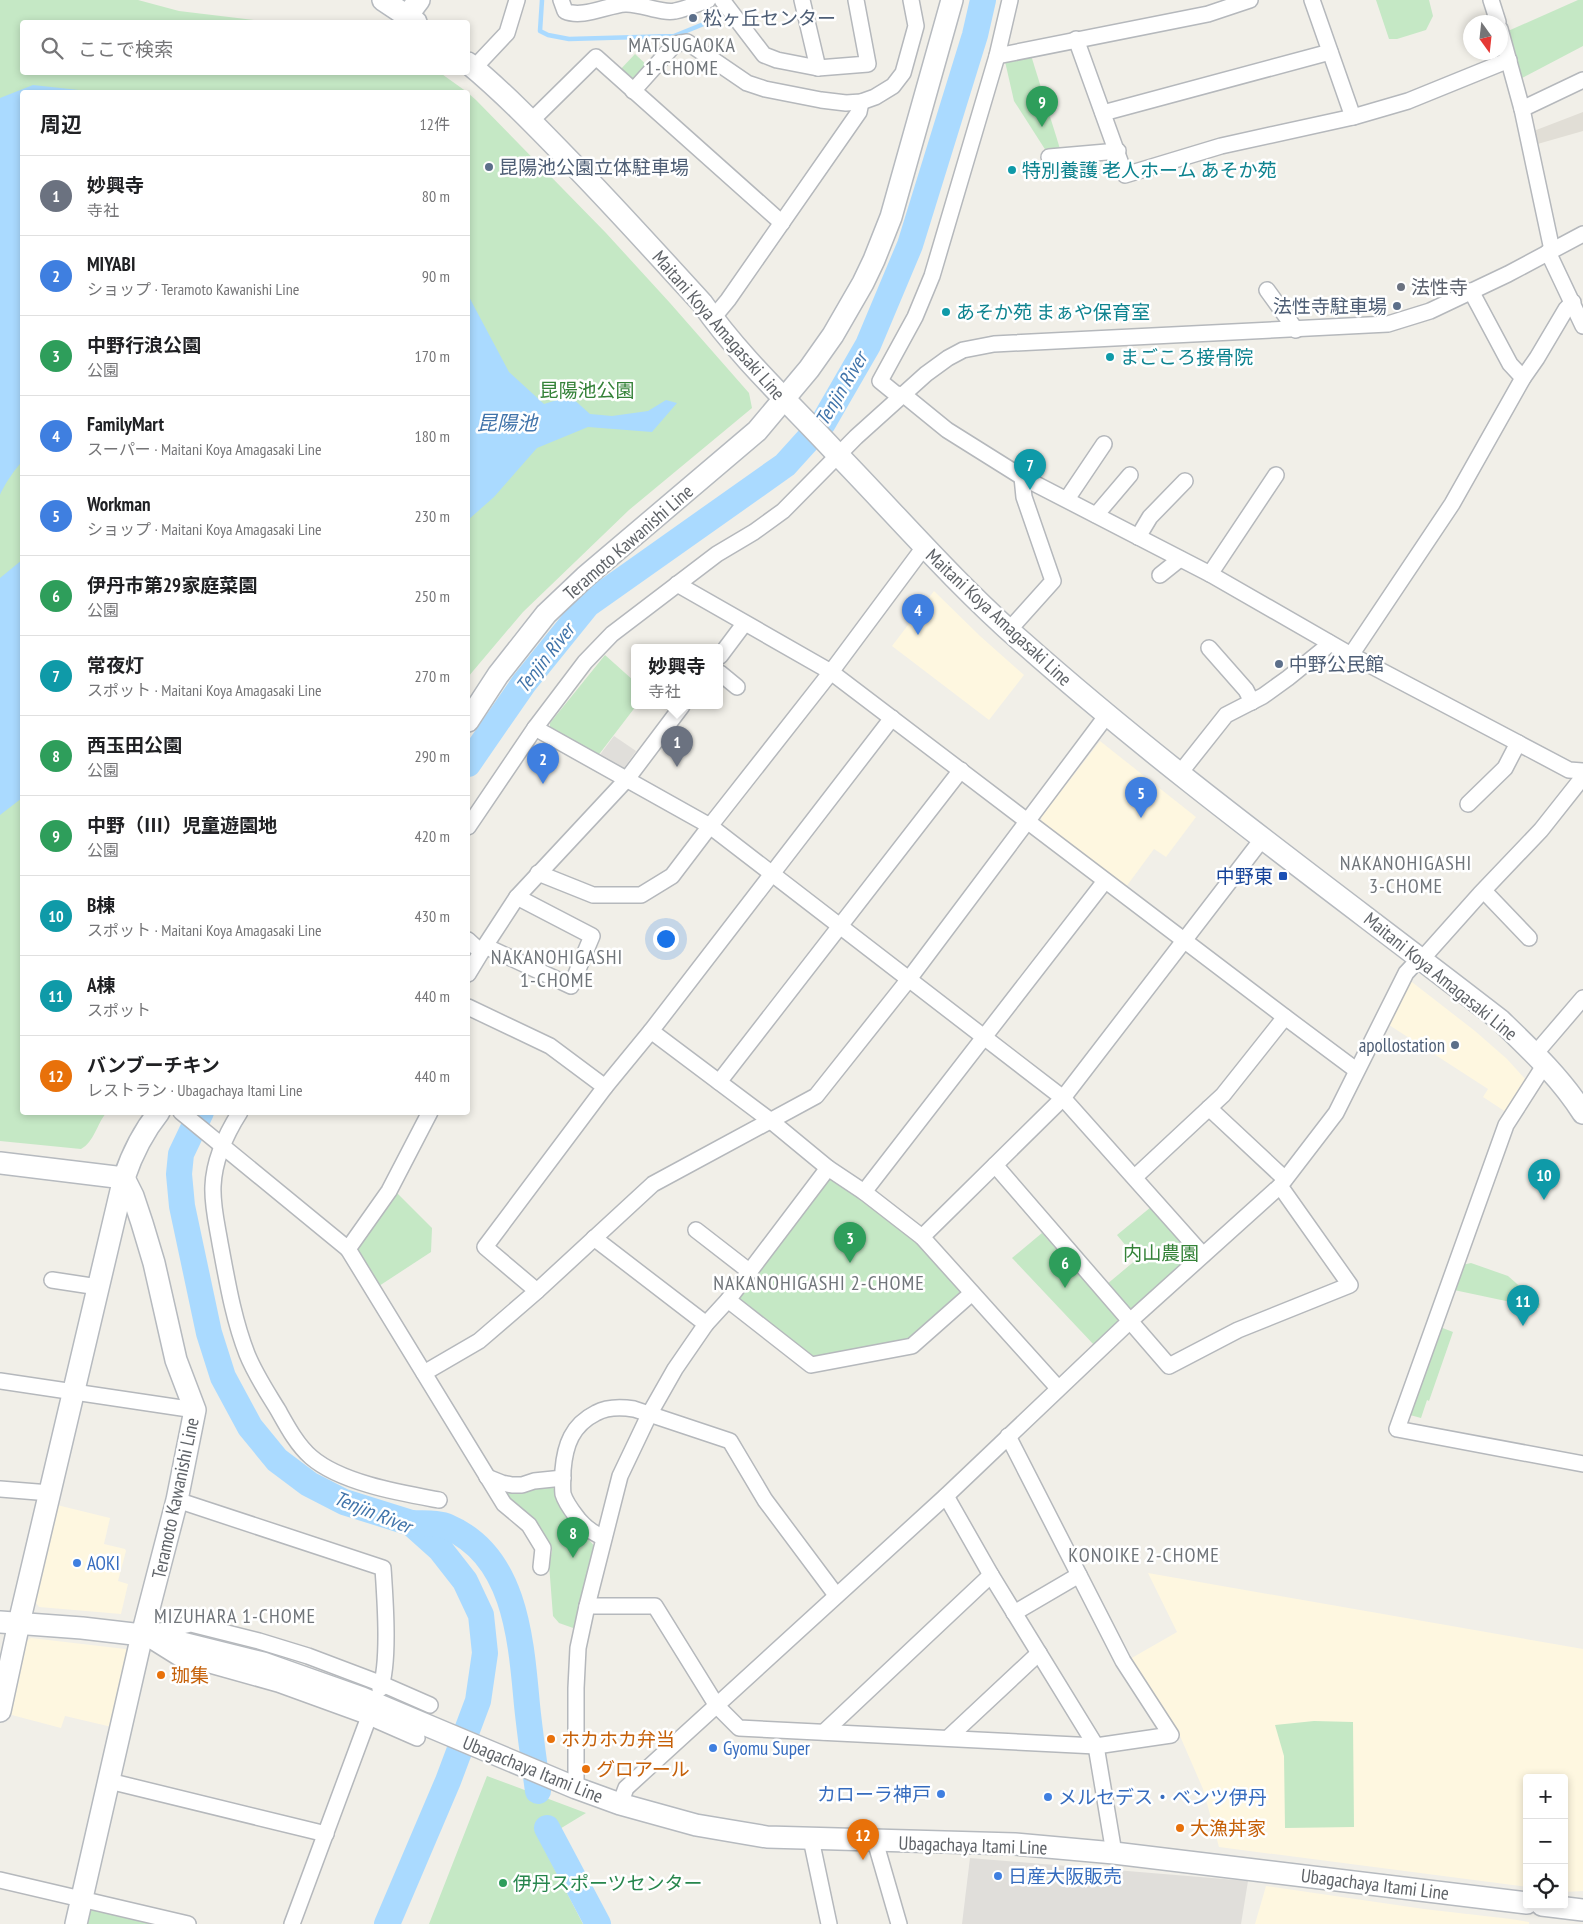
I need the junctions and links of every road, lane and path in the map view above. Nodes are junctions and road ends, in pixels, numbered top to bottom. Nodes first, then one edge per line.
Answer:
1 (383, 0) edge
2 (517, 0) edge
3 (562, 0) edge
4 (708, 0) edge
5 (722, 0) edge
6 (802, 0) edge
7 (856, 0) edge
8 (911, 0) edge
9 (952, 0) edge
10 (1010, 0) edge
11 (1250, 0) edge
12 (1312, 0) edge
13 (1491, 0) edge
14 (1206, 7) edge
15 (414, 13) edge
16 (1496, 15) edge
17 (1076, 40) junction
18 (1330, 52) junction
19 (997, 56) junction
20 (1508, 57) edge
21 (1509, 60) junction
22 (471, 66) edge
23 (818, 68) junction
24 (1583, 80) edge
25 (633, 90) junction
26 (861, 102) junction
27 (1522, 109) junction
28 (1103, 113) junction
29 (1353, 117) junction
30 (531, 121) junction
31 (1118, 152) junction
32 (1049, 157) dead end
33 (782, 223) junction
34 (1583, 234) edge
35 (1550, 251) junction
36 (1267, 290) dead end
37 (1470, 291) junction
38 (1572, 302) junction
39 (713, 318) junction
40 (1583, 326) edge
41 (1296, 330) junction
42 (1523, 378) junction
43 (904, 395) junction
44 (790, 405) junction
45 (1104, 444) dead end
46 (835, 451) junction
47 (1130, 475) dead end
48 (1276, 475) dead end
49 (1022, 477) junction
50 (1185, 481) dead end
51 (1067, 499) junction
52 (1096, 515) junction
53 (1138, 537) junction
54 (924, 547) junction
55 (1180, 559) junction
56 (1210, 574) junction
57 (1160, 575) dead end
58 (677, 584) junction
59 (744, 624) junction
60 (1009, 630) junction
61 (1328, 642) junction
62 (1209, 648) dead end
63 (723, 652) edge
64 (1351, 655) junction
65 (831, 672) junction
66 (723, 675) edge
67 (737, 687) dead end
68 (1252, 702) junction
69 (680, 709) edge
70 (1107, 716) junction
71 (470, 718) edge
72 (892, 718) junction
73 (535, 728) junction
74 (1518, 743) junction
75 (960, 770) junction
76 (1583, 771) edge
77 (1180, 773) junction
78 (1583, 776) edge
79 (627, 779) junction
80 (1468, 804) dead end
81 (1028, 820) junction
82 (470, 824) edge
83 (710, 826) junction
84 (1263, 838) junction
85 (538, 874) junction
86 (772, 874) junction
87 (1105, 881) junction
88 (1484, 891) junction
89 (517, 897) junction
90 (840, 927) junction
91 (1529, 938) dead end
92 (1185, 940) junction
93 (470, 941) edge
94 (483, 949) junction
95 (1421, 959) junction
96 (470, 971) edge
97 (909, 979) junction
98 (1583, 998) edge
99 (470, 1008) edge
100 (1285, 1017) junction
101 (651, 1031) junction
102 (984, 1036) junction
103 (1540, 1059) junction
104 (1356, 1070) junction
105 (719, 1082) junction
106 (605, 1087) junction
107 (1063, 1098) junction
108 (1209, 1108) junction
109 (1583, 1113) edge
110 (157, 1115) edge
111 (184, 1115) edge
112 (238, 1115) edge
113 (428, 1115) edge
114 (770, 1121) junction
115 (219, 1145) junction
116 (0, 1163) edge
117 (995, 1166) junction
118 (828, 1168) junction
119 (1135, 1177) junction
120 (124, 1178) junction
121 (1282, 1182) junction
122 (864, 1192) junction
123 (696, 1230) dead end
124 (922, 1237) junction
125 (594, 1238) junction
126 (348, 1249) junction
127 (1203, 1255) junction
128 (751, 1270) junction
129 (52, 1280) dead end
130 (98, 1287) junction
131 (537, 1291) junction
132 (972, 1293) junction
133 (728, 1300) junction
134 (1129, 1322) junction
135 (706, 1324) junction
136 (424, 1373) junction
137 (0, 1381) edge
138 (1058, 1388) junction
139 (73, 1393) junction
140 (195, 1410) junction
141 (650, 1413) junction
142 (1008, 1436) junction
143 (1583, 1464) edge
144 (487, 1477) junction
145 (563, 1478) junction
146 (0, 1489) edge
147 (50, 1492) junction
148 (946, 1496) junction
149 (177, 1500) junction
150 (439, 1500) dead end
151 (604, 1537) junction
152 (541, 1567) dead end
153 (991, 1575) junction
154 (1079, 1575) junction
155 (836, 1595) junction
156 (587, 1606) junction
157 (1014, 1613) junction
158 (9, 1623) edge
159 (142, 1635) junction
160 (1039, 1653) junction
161 (381, 1686) junction
162 (430, 1705) dead end
163 (717, 1706) junction
164 (0, 1712) edge
165 (370, 1716) junction
166 (824, 1732) junction
167 (417, 1738) dead end
168 (948, 1738) junction
169 (1096, 1746) junction
170 (109, 1781) junction
171 (576, 1788) junction
172 (620, 1804) junction
173 (326, 1834) junction
174 (812, 1839) junction
175 (876, 1841) junction
176 (1114, 1853) junction
177 (0, 1880) edge
178 (82, 1900) junction
179 (1523, 1903) edge
180 (1568, 1908) edge
181 (1583, 1910) edge
182 (180, 1923) edge
183 (76, 1924) edge
184 (292, 1924) edge
185 (829, 1924) edge
186 (899, 1924) edge

1 - 15 main road
2 - 22 street
3 - 4 street
5 - 23 street
6 - 23 street
7 - 23 street
8 - 26 street
9 - 44 main road, Teramoto Kawanishi Line
10 - 19 street
11 - 14 street
12 - 18 street
13 - 16 street
14 - 17 street
17 - 19 street
17 - 28 street
18 - 28 street
18 - 29 street
19 - 43 street
20 - 21 street
21 - 27 street
21 - 29 street
22 - 30 main road, Maitani Koya Amagasaki Line
24 - 27 street
25 - 26 street
25 - 30 street
25 - 33 street
26 - 33 street
27 - 35 street
28 - 31 street
29 - 31 street
30 - 39 main road, Maitani Koya Amagasaki Line
31 - 32 street
33 - 39 street
34 - 35 street
35 - 37 street
35 - 38 street
36 - 41 street
37 - 41 street
37 - 42 street
38 - 40 street
38 - 42 street
39 - 44 main road, Maitani Koya Amagasaki Line
41 - 43 street
42 - 64 street
43 - 46 street
43 - 49 street
44 - 46 main road, Maitani Koya Amagasaki Line
44 - 71 main road, Teramoto Kawanishi Line
45 - 51 street
46 - 54 main road, Maitani Koya Amagasaki Line
46 - 58 street
47 - 52 street
48 - 56 street
49 - 51 street
49 - 60 street
50 - 53 street
51 - 52 street
52 - 53 street
53 - 55 street
54 - 60 main road, Maitani Koya Amagasaki Line
54 - 65 street
55 - 56 street
55 - 57 street
56 - 61 street
58 - 59 street
58 - 73 street
59 - 63 street
59 - 65 street
60 - 70 main road, Maitani Koya Amagasaki Line
61 - 64 street
61 - 68 street
62 - 68 street
64 - 74 street
65 - 72 street
65 - 83 street
66 - 67 street
68 - 77 street
69 - 79 street
70 - 77 main road, Maitani Koya Amagasaki Line
70 - 81 street
72 - 75 street
72 - 86 street
73 - 79 street
73 - 82 street
74 - 76 street
74 - 80 street
75 - 81 street
75 - 90 street
77 - 84 main road, Maitani Koya Amagasaki Line
78 - 88 street
79 - 83 street
79 - 85 street
81 - 87 street
81 - 97 street
83 - 85 street
83 - 86 street
84 - 92 street
84 - 95 main road, Maitani Koya Amagasaki Line
85 - 89 street
86 - 90 street
86 - 101 street
87 - 92 street
87 - 102 street
88 - 91 street
88 - 95 street
89 - 94 street
89 - 94 street
90 - 97 street
90 - 105 street
92 - 100 street
92 - 107 street
93 - 94 street
94 - 96 street
95 - 103 main road, Maitani Koya Amagasaki Line
95 - 104 street
97 - 102 street
97 - 114 street
98 - 103 street
99 - 106 street
100 - 104 street
100 - 108 street
101 - 105 street
101 - 106 street
102 - 107 street
102 - 122 street
103 - 109 main road, Maitani Koya Amagasaki Line
103 - 143 street
104 - 121 street
105 - 114 street
106 - 131 street
107 - 117 street
107 - 119 street
108 - 119 street
108 - 121 street
110 - 120 main road
111 - 115 street
112 - 115 street
113 - 126 street
114 - 118 street
114 - 125 street
115 - 126 street
115 - 150 street
116 - 120 main road
117 - 124 street
117 - 134 street
118 - 122 street
118 - 128 street
119 - 127 street
120 - 130 main road
120 - 140 main road, Teramoto Kawanishi Line
121 - 127 street
121 - 134 street
122 - 124 street
123 - 128 street
124 - 132 street
125 - 131 street
125 - 135 street
126 - 136 street
127 - 134 street
128 - 133 street
129 - 130 street
130 - 139 main road
131 - 136 street
132 - 133 street
132 - 138 street
133 - 135 street
134 - 138 street
135 - 141 street
136 - 144 street
137 - 139 street
138 - 142 street
139 - 140 street
139 - 147 main road
140 - 149 main road, Teramoto Kawanishi Line
141 - 145 street
141 - 151 street
141 - 155 street
142 - 148 street
142 - 154 street
144 - 145 street
144 - 152 street
145 - 151 street
146 - 147 street
147 - 158 main road
148 - 153 street
148 - 155 street
149 - 159 main road, Teramoto Kawanishi Line
149 - 161 street
151 - 156 street
153 - 157 street
153 - 166 street
154 - 157 street
154 - 169 street
155 - 163 street
156 - 163 street
156 - 171 street
157 - 160 street
158 - 159 main road, Ubagachaya Itami Line
158 - 164 main road
159 - 161 street
159 - 165 street
159 - 170 main road, Teramoto Kawanishi Line
159 - 171 main road, Ubagachaya Itami Line
160 - 168 street
160 - 169 street
161 - 162 street
163 - 166 street
163 - 172 street
165 - 167 street
165 - 173 street
166 - 168 street
168 - 169 street
169 - 176 street
170 - 173 street
170 - 178 main road, Teramoto Kawanishi Line
171 - 172 main road, Ubagachaya Itami Line
172 - 174 main road, Ubagachaya Itami Line
173 - 184 street
174 - 175 main road, Ubagachaya Itami Line
174 - 185 street
175 - 176 main road, Ubagachaya Itami Line
175 - 186 street
176 - 179 main road, Ubagachaya Itami Line
177 - 178 street
178 - 182 street
178 - 183 main road, Teramoto Kawanishi Line
180 - 181 main road

